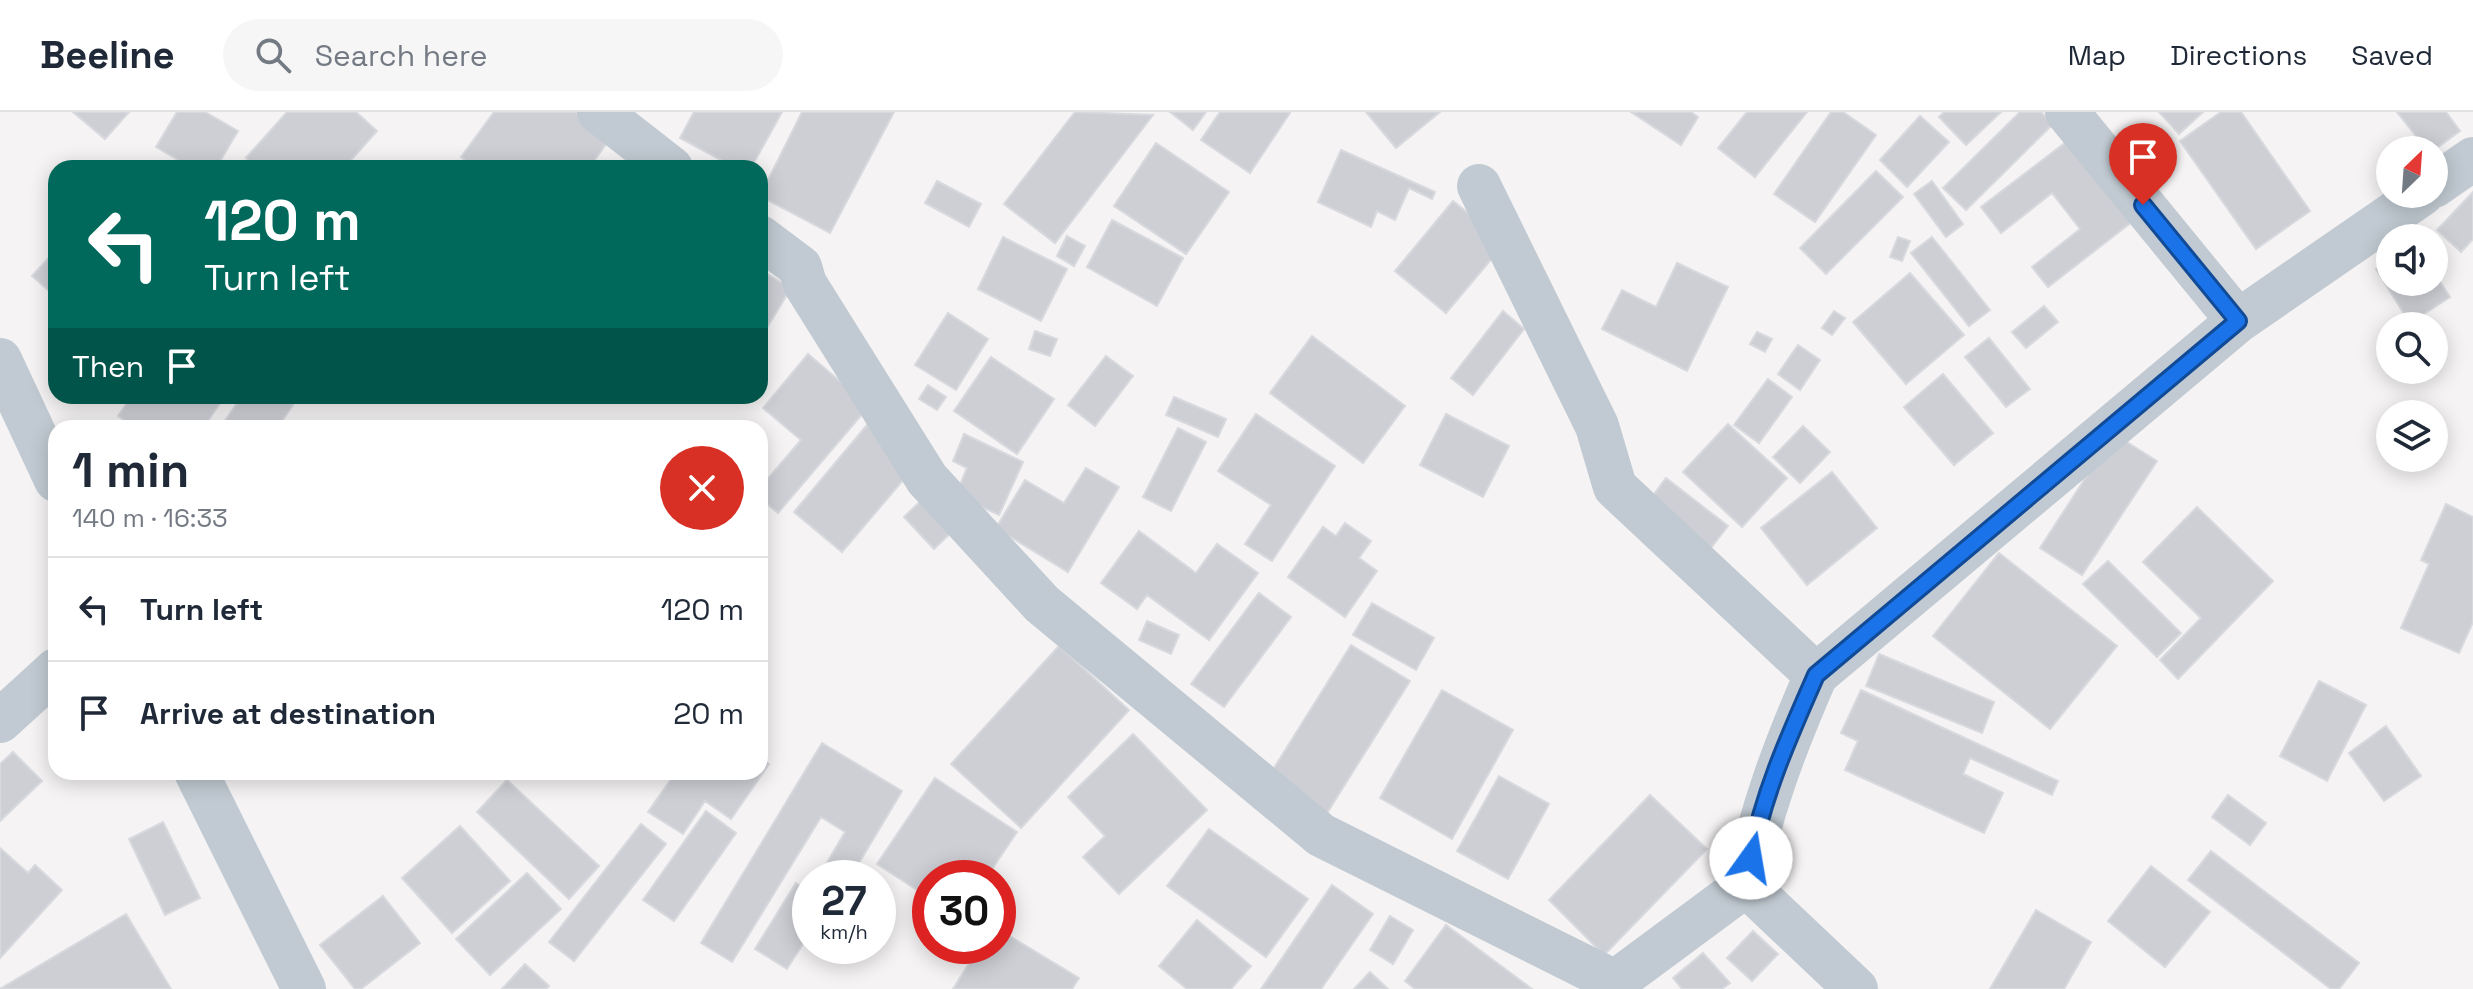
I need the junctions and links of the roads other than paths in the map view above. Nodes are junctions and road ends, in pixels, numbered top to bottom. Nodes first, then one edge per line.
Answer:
1 (599, 112) edge
2 (2067, 112) edge
3 (2473, 159) edge
4 (661, 160) edge
5 (2448, 176) edge
6 (1479, 186) dead end
7 (2402, 208) edge
8 (768, 243) edge
9 (2238, 321) junction
10 (0, 360) edge
11 (48, 463) edge
12 (1816, 675) junction
13 (48, 677) edge
14 (0, 721) edge
15 (200, 780) edge
16 (1746, 885) junction
17 (1613, 985) edge
18 (304, 989) edge
19 (1856, 989) edge

1 - 4 street
2 - 9 street
3 - 5 street
6 - 12 street
7 - 9 street
8 - 17 street
9 - 12 street
10 - 11 street
12 - 16 street
13 - 14 street
15 - 18 street
16 - 17 street
16 - 19 street

